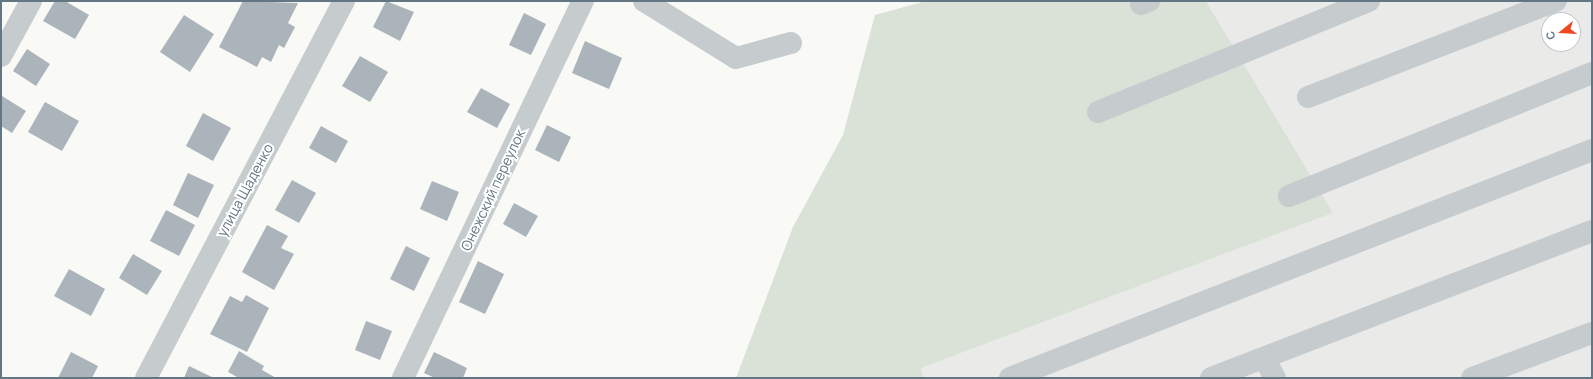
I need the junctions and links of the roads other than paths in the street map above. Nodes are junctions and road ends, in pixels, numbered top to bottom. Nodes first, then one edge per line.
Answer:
1 (31, 1) edge
2 (344, 1) edge
3 (582, 1) edge
4 (644, 1) edge
5 (1369, 1) edge
6 (1556, 1) edge
7 (791, 43) dead end
8 (1, 56) edge
9 (1592, 73) edge
10 (1308, 97) dead end
11 (1098, 112) dead end
12 (1592, 150) edge
13 (1289, 196) dead end
14 (1592, 231) edge
15 (1592, 333) edge
16 (1264, 358) junction
17 (146, 378) edge
18 (403, 378) edge
19 (1010, 378) edge
20 (1210, 378) edge
21 (1275, 378) edge
22 (1472, 378) edge

1 - 8 street
2 - 17 street, улица Щаденко
3 - 18 street, Онежский переулок
4 - 7 street
5 - 11 street
6 - 10 street
9 - 13 street
12 - 19 street
14 - 16 street
15 - 22 street
16 - 20 street
16 - 21 street

